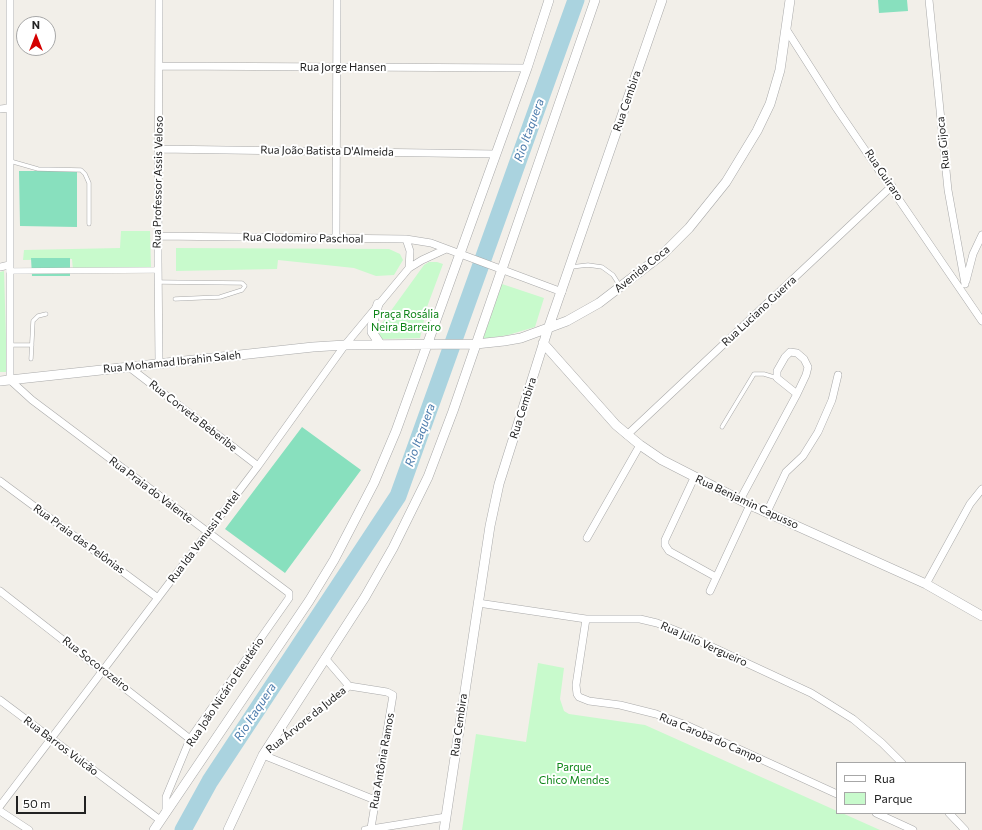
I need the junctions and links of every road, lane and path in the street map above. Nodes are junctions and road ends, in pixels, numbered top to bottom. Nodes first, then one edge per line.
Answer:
1 (10, 0) edge
2 (159, 0) edge
3 (337, 0) edge
4 (550, 0) edge
5 (595, 0) edge
6 (662, 0) edge
7 (790, 0) edge
8 (929, 0) edge
9 (786, 29) junction
10 (159, 66) junction
11 (337, 67) junction
12 (527, 68) junction
13 (0, 108) edge
14 (9, 108) junction
15 (159, 149) junction
16 (338, 151) junction
17 (496, 154) junction
18 (8, 165) junction
19 (0, 171) edge
20 (892, 186) junction
21 (89, 224) dead end
22 (982, 235) edge
23 (158, 236) junction
24 (336, 238) junction
25 (406, 239) junction
26 (446, 249) junction
27 (459, 254) junction
28 (0, 267) edge
29 (570, 267) junction
30 (9, 268) junction
31 (409, 268) junction
32 (498, 269) junction
33 (158, 270) junction
34 (158, 282) junction
35 (965, 284) junction
36 (621, 287) junction
37 (562, 292) junction
38 (964, 295) junction
39 (175, 299) dead end
40 (378, 304) junction
41 (46, 314) dead end
42 (982, 321) edge
43 (548, 329) junction
44 (543, 343) junction
45 (380, 344) junction
46 (472, 344) junction
47 (10, 345) junction
48 (32, 345) junction
49 (345, 345) junction
50 (429, 345) junction
51 (31, 359) dead end
52 (159, 363) junction
53 (129, 367) junction
54 (838, 375) dead end
55 (777, 378) junction
56 (10, 380) junction
57 (0, 381) edge
58 (797, 394) junction
59 (722, 427) dead end
60 (627, 435) junction
61 (640, 446) junction
62 (258, 466) junction
63 (694, 478) junction
64 (0, 481) edge
65 (982, 489) edge
66 (740, 500) junction
67 (750, 505) junction
68 (767, 512) junction
69 (207, 533) junction
70 (587, 538) dead end
71 (716, 577) junction
72 (926, 584) junction
73 (0, 591) edge
74 (710, 591) dead end
75 (158, 598) junction
76 (289, 598) joint
77 (478, 603) junction
78 (982, 616) edge
79 (586, 620) junction
80 (326, 658) junction
81 (103, 670) junction
82 (349, 686) junction
83 (393, 695) joint
84 (0, 700) edge
85 (50, 738) junction
86 (190, 738) junction
87 (263, 755) junction
88 (901, 762) edge
89 (836, 794) edge
90 (375, 800) junction
91 (0, 806) edge
92 (0, 810) edge
93 (878, 814) edge
94 (950, 814) edge
95 (163, 816) junction
96 (446, 817) junction
97 (368, 829) edge
98 (29, 830) edge
99 (154, 830) edge
100 (228, 830) edge
101 (444, 830) edge
102 (913, 830) edge
103 (965, 830) edge

1 - 14 street
2 - 10 street, Rua Professor Assis Veloso
3 - 11 street
4 - 12 street
5 - 32 street
6 - 29 street, Rua Cembira
7 - 9 street, Avenida Coca
8 - 35 street, Rua Gijoca
9 - 20 street, Rua Guiraro
9 - 36 street, Avenida Coca
10 - 11 street, Rua Jorge Hansen
10 - 15 street, Rua Professor Assis Veloso
11 - 12 street, Rua Jorge Hansen
11 - 16 street
12 - 17 street
13 - 14 street
14 - 18 street
15 - 16 street, Rua João Batista D'Almeida
15 - 23 street, Rua Professor Assis Veloso
16 - 17 street, Rua João Batista D'Almeida
16 - 24 street
17 - 27 street
18 - 19 street
18 - 21 lane
18 - 30 street
20 - 38 street, Rua Guiraro
20 - 60 street, Rua Luciano Guerra
22 - 35 street
23 - 24 street, Rua Clodomiro Paschoal
23 - 33 street, Rua Professor Assis Veloso
24 - 25 street, Rua Clodomiro Paschoal
25 - 26 street, Rua Clodomiro Paschoal
25 - 31 street
26 - 27 street
26 - 31 street, Rua Ida Vanussi Puntel
27 - 32 street
27 - 50 street
28 - 30 street
29 - 36 lane
29 - 37 street, Rua Cembira
30 - 33 street
30 - 47 street
31 - 40 street, Rua Ida Vanussi Puntel
32 - 37 street
32 - 46 street
33 - 34 street, Rua Professor Assis Veloso
34 - 39 lane
34 - 52 street, Rua Professor Assis Veloso
35 - 38 street
36 - 43 street, Avenida Coca
37 - 43 street, Rua Cembira
38 - 42 street, Rua Guiraro
40 - 45 street
40 - 49 street, Rua Ida Vanussi Puntel
41 - 48 lane
43 - 44 street, Rua Cembira
43 - 46 street, Avenida Coca
44 - 60 street, Rua Benjamin Capusso
44 - 77 street, Rua Cembira
45 - 49 street, Avenida Coca
45 - 50 street, Avenida Coca
46 - 50 street, Avenida Coca
46 - 80 street
47 - 48 lane
47 - 56 street
48 - 51 lane
49 - 52 street, Rua Mohamad Ibrahin Saleh
49 - 62 street, Rua Ida Vanussi Puntel
50 - 95 street
52 - 53 street, Rua Mohamad Ibrahin Saleh
53 - 56 street, Rua Mohamad Ibrahin Saleh
53 - 62 street, Rua Corveta Beberibe
54 - 68 street
55 - 58 street
55 - 58 street
55 - 59 lane
56 - 57 street, Rua Mohamad Ibrahin Saleh
56 - 69 street, Rua Praia do Valente
58 - 66 street
60 - 61 street, Rua Benjamin Capusso
61 - 63 street, Rua Benjamin Capusso
61 - 70 street
62 - 69 street, Rua Ida Vanussi Puntel
63 - 66 street, Rua Benjamin Capusso
63 - 71 street
64 - 75 street, Rua Praia das Pelônias
65 - 72 street
66 - 67 street, Rua Benjamin Capusso
67 - 68 street, Rua Benjamin Capusso
67 - 71 street
68 - 72 street, Rua Benjamin Capusso
69 - 75 street, Rua Ida Vanussi Puntel
69 - 76 street, Rua Praia do Valente
71 - 74 street
72 - 78 street, Rua Benjamin Capusso
73 - 81 street, Rua Socorozeiro
75 - 81 street, Rua Ida Vanussi Puntel
76 - 86 street, Rua João Nicário Eleutério
77 - 79 street, Rua Julio Vergueiro
77 - 96 street, Rua Cembira
79 - 88 street, Rua Julio Vergueiro
79 - 89 street, Rua Caroba do Campo
80 - 82 street, Rua Árvore da Judea
80 - 87 street
81 - 85 street, Rua Ida Vanussi Puntel
81 - 86 street, Rua Socorozeiro
82 - 83 street, Rua Árvore da Judea
82 - 87 street, Rua Árvore da Judea
83 - 90 street, Rua Antônia Ramos
84 - 85 street, Rua Barros Vulcão
85 - 91 street, Rua Ida Vanussi Puntel
85 - 95 street, Rua Barros Vulcão
86 - 95 street, Rua João Nicário Eleutério
87 - 90 street
87 - 100 street
90 - 97 street, Rua Antônia Ramos
92 - 98 street
93 - 102 street
94 - 103 street
95 - 99 street
96 - 97 street
96 - 101 street, Rua Cembira

